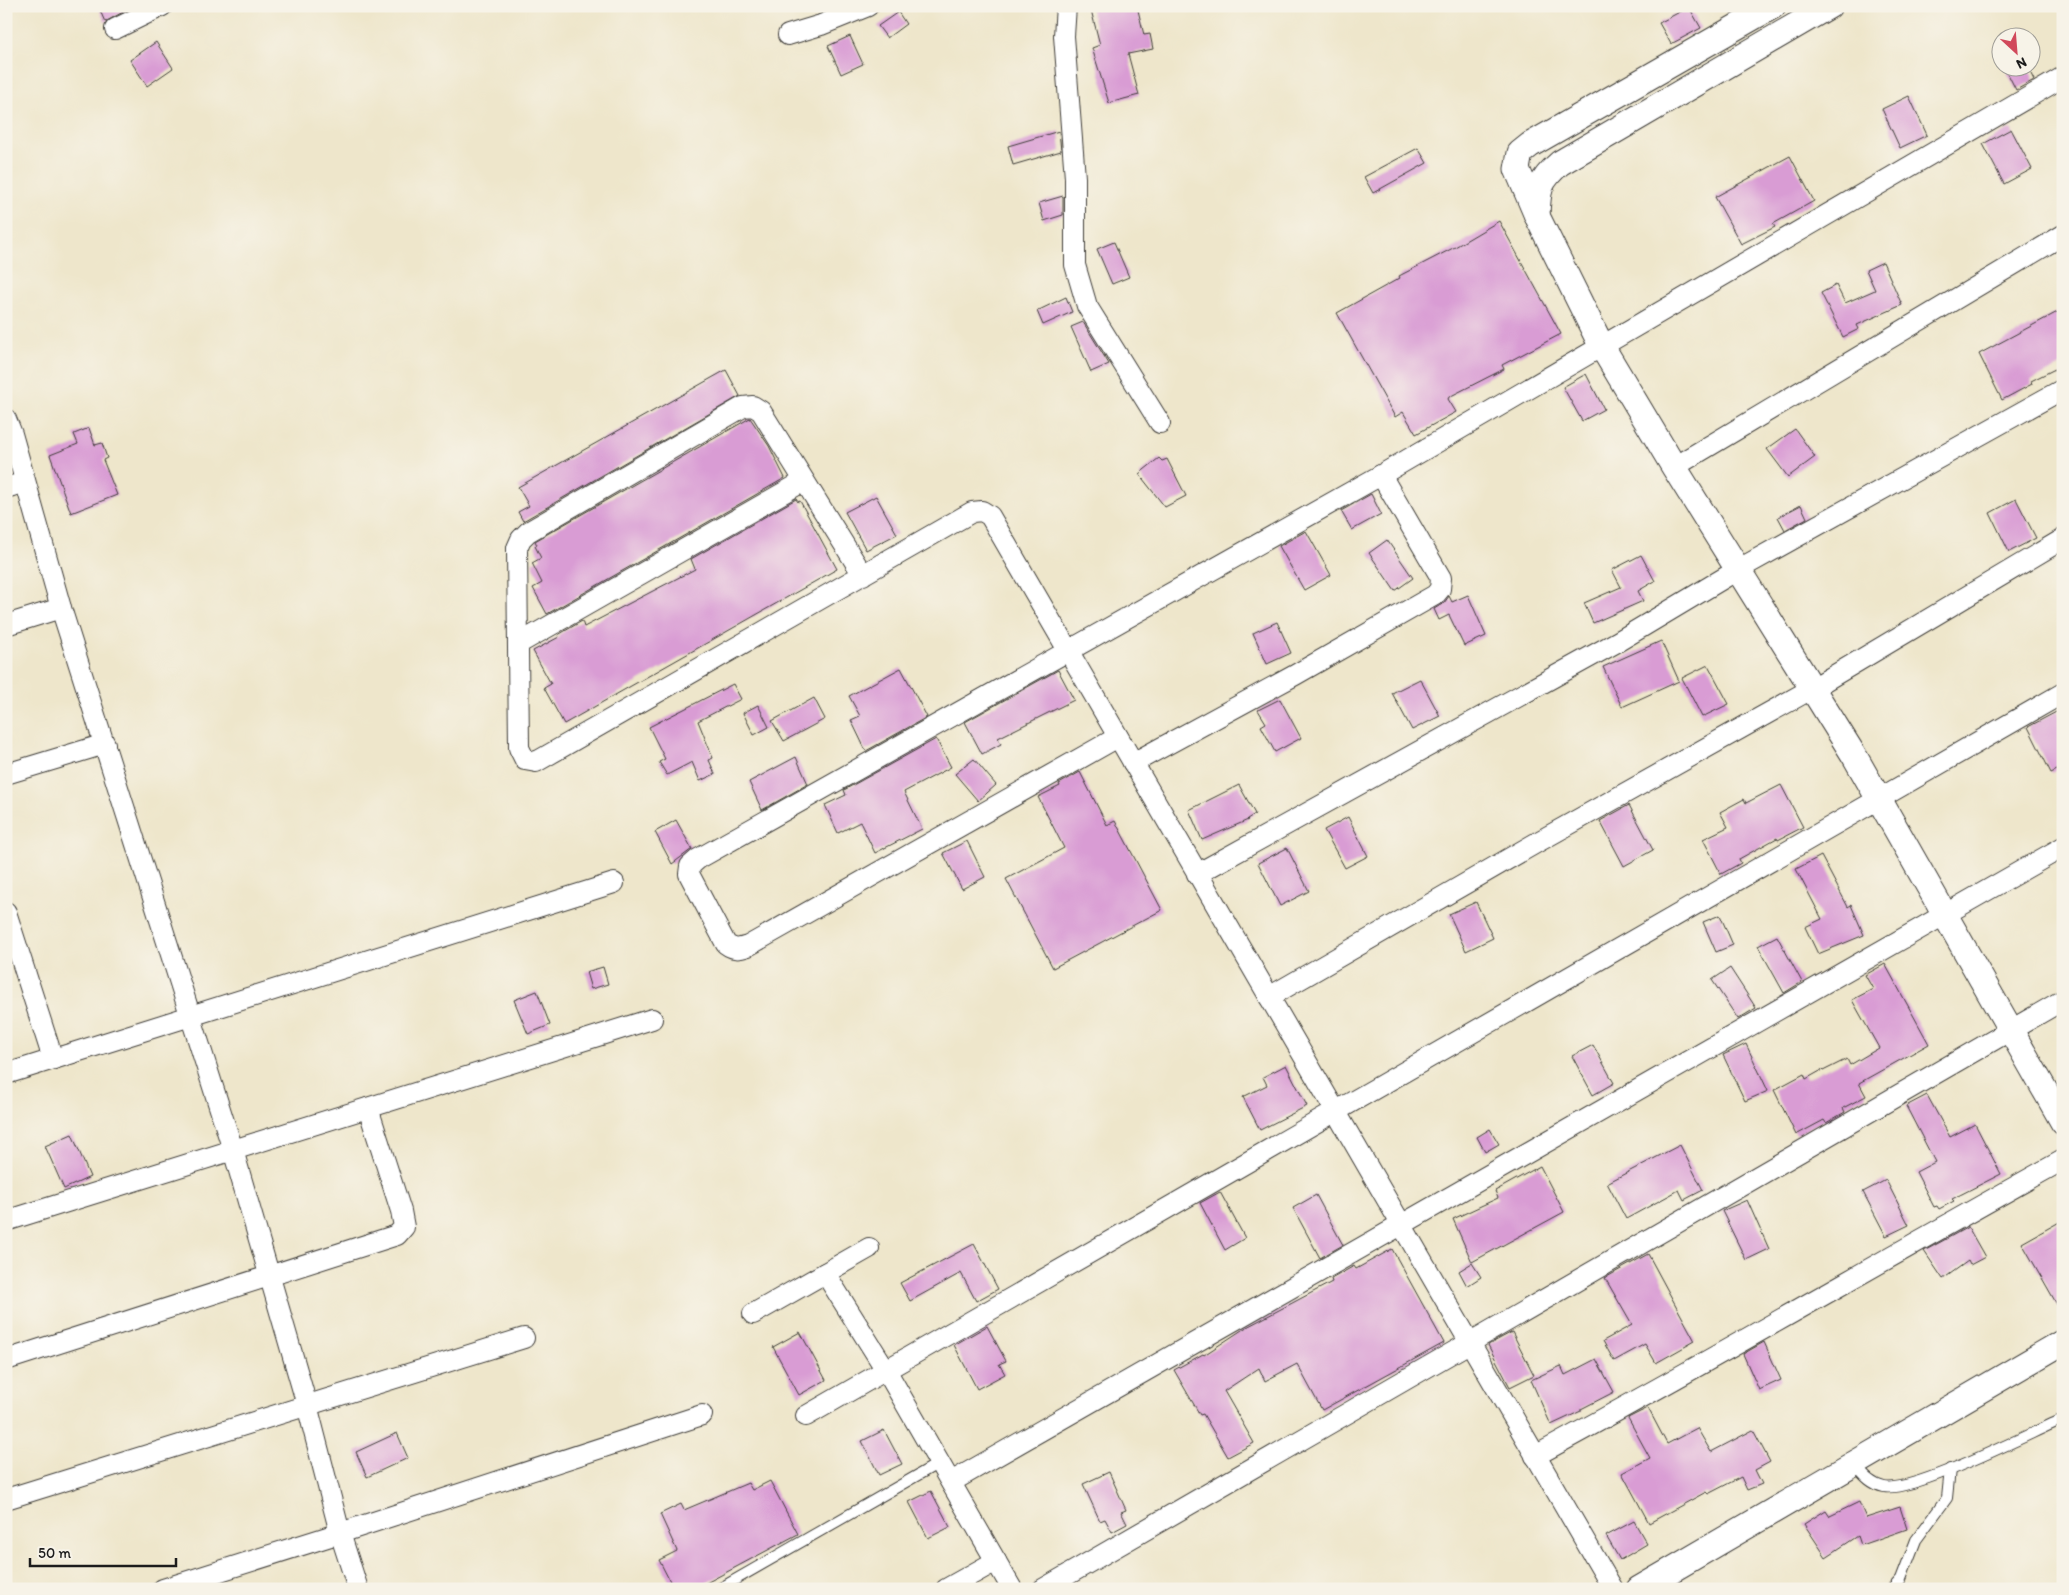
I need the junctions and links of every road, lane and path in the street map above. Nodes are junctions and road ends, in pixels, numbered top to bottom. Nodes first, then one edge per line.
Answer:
1 (162, 6) edge
2 (868, 6) edge
3 (1066, 6) edge
4 (1773, 6) edge
5 (1829, 6) edge
6 (115, 29) dead end
7 (788, 35) dead end
8 (2063, 77) edge
9 (1537, 216) junction
10 (2063, 236) edge
11 (1601, 346) junction
12 (2063, 389) edge
13 (6, 419) edge
14 (1160, 423) dead end
15 (1674, 467) junction
16 (1381, 475) junction
17 (804, 481) junction
18 (16, 485) edge
19 (2063, 539) edge
20 (1739, 569) junction
21 (862, 576) junction
22 (61, 608) junction
23 (6, 625) edge
24 (518, 644) junction
25 (1068, 650) junction
26 (1812, 688) junction
27 (2063, 693) edge
28 (1118, 737) junction
29 (105, 744) junction
30 (1133, 763) junction
31 (6, 774) edge
32 (1879, 799) junction
33 (2063, 848) edge
34 (1198, 874) junction
35 (614, 883) dead end
36 (6, 912) edge
37 (1945, 915) junction
38 (1269, 997) junction
39 (2063, 1000) edge
40 (191, 1016) junction
41 (652, 1019) dead end
42 (2010, 1030) junction
43 (53, 1059) junction
44 (6, 1074) edge
45 (368, 1108) junction
46 (1336, 1111) junction
47 (2063, 1122) edge
48 (234, 1150) junction
49 (2063, 1160) edge
50 (6, 1221) edge
51 (1402, 1225) junction
52 (869, 1248) dead end
53 (825, 1273) junction
54 (271, 1277) junction
55 (753, 1314) dead end
56 (524, 1338) dead end
57 (1470, 1342) junction
58 (2063, 1342) edge
59 (6, 1360) edge
60 (886, 1370) junction
61 (307, 1405) junction
62 (702, 1414) dead end
63 (806, 1416) dead end
64 (2063, 1419) edge
65 (1535, 1456) junction
66 (939, 1463) junction
67 (1854, 1464) junction
68 (1950, 1469) junction
69 (951, 1482) junction
70 (6, 1499) edge
71 (340, 1533) junction
72 (996, 1561) junction
73 (163, 1589) edge
74 (358, 1589) edge
75 (719, 1589) edge
76 (946, 1589) edge
77 (1012, 1589) edge
78 (1042, 1589) edge
79 (1613, 1589) edge
80 (1639, 1589) edge
81 (1892, 1589) edge

1 - 6 street
2 - 7 street
3 - 14 street
4 - 9 street
5 - 9 street
8 - 11 street
9 - 11 street
10 - 15 street
11 - 15 street
11 - 16 street
12 - 20 street
13 - 18 street
15 - 20 street
16 - 25 street
16 - 30 street
17 - 21 street
17 - 24 street
17 - 24 street
18 - 22 street
19 - 26 street
20 - 26 street
20 - 34 street
21 - 24 street
21 - 25 street
22 - 23 street
22 - 29 street
25 - 28 street
25 - 28 street
26 - 32 street
26 - 38 street
27 - 32 street
28 - 30 street
29 - 31 street
29 - 40 street
30 - 34 street
32 - 37 street
32 - 46 street
33 - 37 street
34 - 38 street
35 - 40 street
36 - 43 street
37 - 42 street
37 - 51 street
38 - 46 street
39 - 42 street
40 - 43 street
40 - 48 street
41 - 45 street
42 - 47 street
42 - 57 street
43 - 44 street
45 - 48 street
45 - 54 street
46 - 51 street
46 - 60 street
48 - 50 street
48 - 54 street
49 - 65 street
51 - 57 street
51 - 69 street
52 - 53 street
53 - 55 street
53 - 60 street
54 - 59 street
54 - 61 street
56 - 61 street
57 - 65 street
57 - 78 street
58 - 67 street
60 - 63 street
60 - 66 street
61 - 70 street
61 - 71 street
62 - 71 street
64 - 68 lane
65 - 79 street
66 - 69 street
66 - 75 lane
67 - 68 lane
67 - 80 street
68 - 81 lane
69 - 72 street
71 - 73 street
71 - 74 street
72 - 76 street
72 - 77 street

